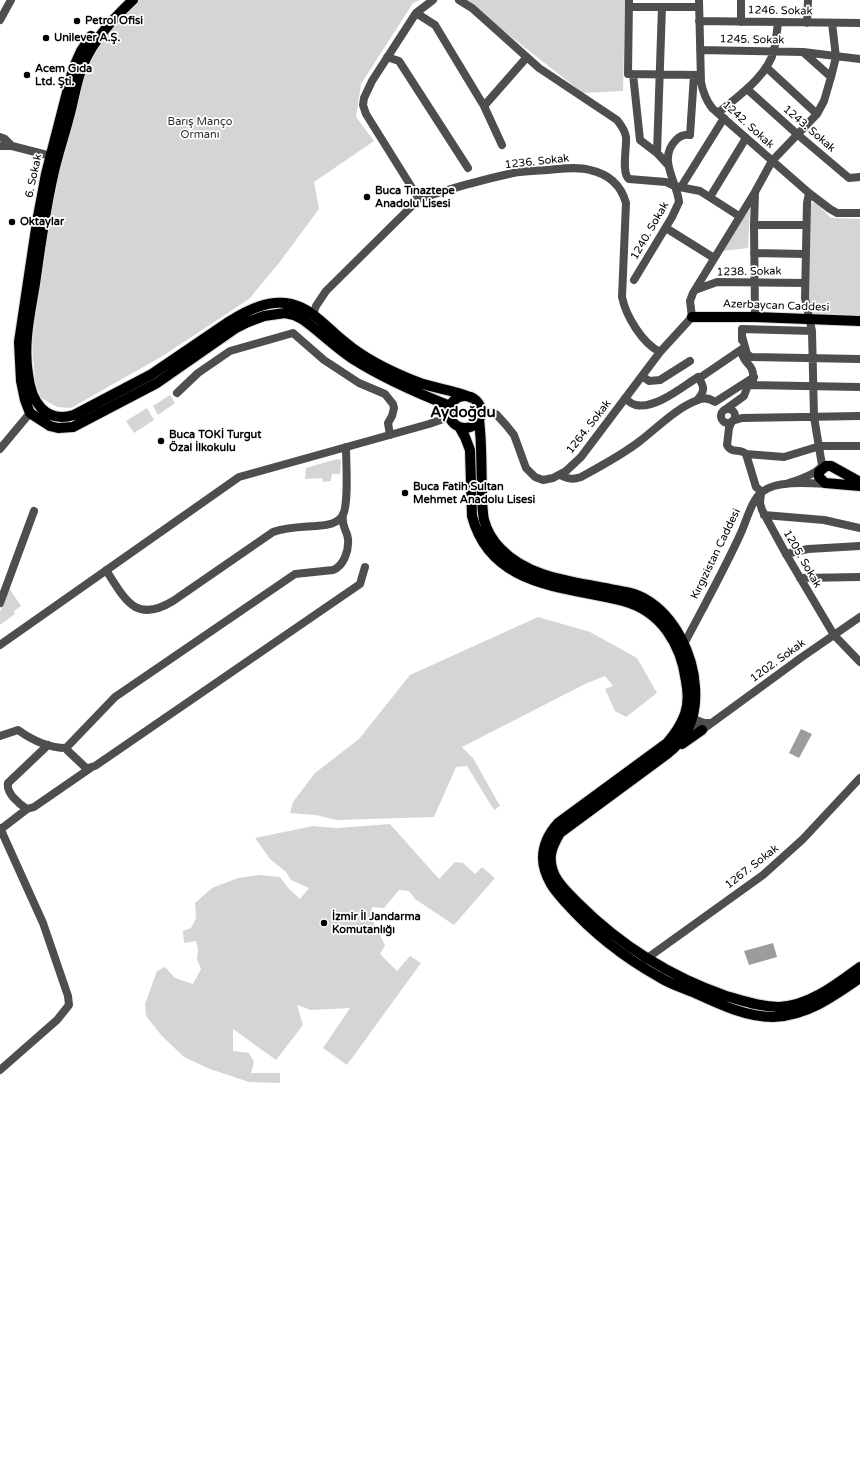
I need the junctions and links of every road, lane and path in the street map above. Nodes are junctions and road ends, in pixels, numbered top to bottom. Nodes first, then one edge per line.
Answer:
1 (11, 0) edge
2 (123, 0) edge
3 (132, 0) edge
4 (433, 0) edge
5 (460, 0) edge
6 (741, 0) edge
7 (808, 0) edge
8 (629, 3) edge
9 (699, 3) edge
10 (662, 7) junction
11 (416, 13) junction
12 (0, 20) edge
13 (699, 21) junction
14 (741, 22) junction
15 (778, 22) junction
16 (807, 23) junction
17 (832, 23) junction
18 (860, 23) edge
19 (700, 50) junction
20 (774, 51) junction
21 (803, 52) junction
22 (387, 57) junction
23 (528, 57) junction
24 (836, 57) junction
25 (860, 59) edge
26 (766, 67) junction
27 (633, 74) junction
28 (660, 74) junction
29 (697, 75) junction
30 (831, 77) junction
31 (747, 89) junction
32 (484, 106) junction
33 (817, 114) junction
34 (721, 116) junction
35 (797, 134) junction
36 (0, 137) edge
37 (746, 138) junction
38 (502, 145) dead end
39 (0, 146) edge
40 (12, 146) junction
41 (657, 153) junction
42 (54, 156) junction
43 (772, 161) junction
44 (668, 165) junction
45 (468, 168) dead end
46 (626, 176) junction
47 (860, 177) edge
48 (617, 185) junction
49 (678, 186) junction
50 (754, 192) junction
51 (809, 193) junction
52 (710, 197) junction
53 (419, 199) junction
54 (860, 213) edge
55 (739, 216) junction
56 (754, 225) junction
57 (806, 225) junction
58 (666, 228) junction
59 (754, 253) junction
60 (805, 254) junction
61 (714, 258) junction
62 (634, 280) dead end
63 (755, 282) junction
64 (805, 283) junction
65 (695, 290) junction
66 (313, 315) junction
67 (692, 316) junction
68 (756, 316) junction
69 (809, 319) junction
70 (860, 321) edge
71 (310, 325) junction
72 (812, 331) junction
73 (742, 336) junction
74 (742, 349) junction
75 (660, 352) junction
76 (813, 358) junction
77 (860, 359) edge
78 (690, 361) dead end
79 (642, 376) junction
80 (699, 377) junction
81 (753, 381) junction
82 (813, 385) junction
83 (860, 387) edge
84 (178, 393) dead end
85 (472, 398) junction
86 (625, 398) junction
87 (696, 400) junction
88 (450, 406) junction
89 (480, 415) junction
90 (34, 416) junction
91 (860, 416) edge
92 (449, 417) junction
93 (814, 417) junction
94 (732, 422) junction
95 (460, 428) junction
96 (390, 435) junction
97 (820, 446) junction
98 (860, 446) edge
99 (346, 447) junction
100 (0, 449) edge
101 (746, 454) junction
102 (834, 468) junction
103 (821, 469) junction
104 (560, 475) junction
105 (860, 482) edge
106 (786, 484) junction
107 (828, 484) junction
108 (860, 486) edge
109 (762, 492) junction
110 (34, 511) dead end
111 (343, 514) junction
112 (764, 514) junction
113 (860, 528) edge
114 (860, 546) edge
115 (786, 554) junction
116 (365, 567) dead end
117 (106, 570) junction
118 (860, 577) edge
119 (800, 578) junction
120 (0, 603) edge
121 (860, 617) edge
122 (834, 635) junction
123 (0, 645) edge
124 (681, 647) junction
125 (860, 662) edge
126 (687, 720) junction
127 (706, 727) junction
128 (0, 736) edge
129 (48, 745) junction
130 (66, 748) junction
131 (667, 754) junction
132 (94, 766) junction
133 (860, 778) edge
134 (27, 809) junction
135 (0, 828) edge
136 (646, 959) junction
137 (860, 967) edge
138 (860, 978) edge
139 (0, 1070) edge

1 - 12 street
2 - 42 main road, 6. Sokak
3 - 42 main road, 6. Sokak
4 - 11 street
5 - 23 street
6 - 14 street
7 - 16 street
8 - 10 street
8 - 27 street
9 - 10 street
9 - 13 street, 1242. Sokak
10 - 28 street
11 - 22 street
11 - 32 street
13 - 14 street, 1246. Sokak
13 - 19 street, 1242. Sokak
14 - 15 street, 1246. Sokak
15 - 16 street, 1246. Sokak
15 - 20 street
16 - 17 street, 1246. Sokak
17 - 18 street, 1246. Sokak
17 - 24 street
19 - 20 street, 1245. Sokak
19 - 29 street, 1242. Sokak
20 - 21 street, 1245. Sokak
20 - 26 street
21 - 24 street, 1245. Sokak
21 - 30 street
22 - 45 street
22 - 53 street
23 - 32 street
23 - 46 street
24 - 25 street, 1245. Sokak
24 - 30 street
26 - 31 street
26 - 33 street
27 - 28 street
27 - 41 street
28 - 29 street
28 - 41 street
29 - 34 street, 1242. Sokak
29 - 44 street
30 - 33 street
31 - 34 street
31 - 35 street, 1243. Sokak
32 - 38 street
33 - 35 street
34 - 37 street, 1242. Sokak
34 - 49 street
35 - 43 street
35 - 47 street, 1243. Sokak
36 - 40 street
37 - 43 street, 1242. Sokak
37 - 52 street
39 - 40 street
40 - 42 street
41 - 44 street
42 - 66 main road, 6. Sokak
42 - 90 main road, 6. Sokak
43 - 50 street
43 - 51 street, 1242. Sokak
44 - 49 street, 1240. Sokak
46 - 48 street
46 - 49 street
48 - 53 street, 1236. Sokak
48 - 75 street, 1236. Sokak
49 - 52 street
49 - 58 street, 1240. Sokak
50 - 55 street
50 - 56 street
51 - 54 street, 1242. Sokak
51 - 57 street
52 - 55 street
53 - 66 street, 1236. Sokak
55 - 61 street
56 - 57 street
56 - 59 street
57 - 60 street
58 - 61 street
58 - 62 street, 1240. Sokak
59 - 60 street
59 - 63 street
60 - 64 street
61 - 65 street
63 - 64 street, 1238. Sokak
63 - 65 street, 1238. Sokak
63 - 68 street
64 - 69 street
65 - 67 street
66 - 71 street, 1236. Sokak
66 - 85 main road
67 - 68 main road, Azerbaycan Caddesi
67 - 75 street, 1264. Sokak
68 - 69 main road, Azerbaycan Caddesi
69 - 70 main road, Azerbaycan Caddesi
69 - 72 street
71 - 88 main road
71 - 90 main road
72 - 73 street
72 - 76 street
73 - 74 street
73 - 76 street
74 - 80 street
74 - 81 street
75 - 79 street, 1264. Sokak
76 - 77 street
76 - 82 street
78 - 79 street
79 - 86 street, 1264. Sokak
80 - 86 street
80 - 87 street
81 - 82 street
81 - 87 street
81 - 94 street
82 - 83 street
82 - 93 street
84 - 96 street
85 - 88 main road
85 - 89 main road
86 - 104 street, 1264. Sokak
87 - 104 street
88 - 92 main road
89 - 95 main road
89 - 104 street, 1264. Sokak
89 - 124 main road
90 - 100 street
91 - 93 street
92 - 95 main road
92 - 96 street
93 - 94 street
93 - 97 street
94 - 101 street
95 - 124 main road
96 - 99 street
97 - 98 street
97 - 101 street
97 - 102 street
97 - 103 street
99 - 111 street
99 - 117 street
101 - 109 street
102 - 103 main road
102 - 105 main road
102 - 107 main road
103 - 106 street
103 - 107 main road
106 - 107 street
106 - 109 street
107 - 108 main road
109 - 112 street, 1205. Sokak
109 - 124 street, Kırgızistan Caddesi
110 - 120 street
111 - 117 street
111 - 130 street
112 - 113 street
112 - 115 street, 1205. Sokak
114 - 115 street
115 - 119 street, 1205. Sokak
116 - 132 street
117 - 123 street
118 - 119 street
119 - 122 street, 1205. Sokak
121 - 122 street, 1202. Sokak
122 - 125 street, 1205. Sokak
122 - 127 street, 1202. Sokak
124 - 126 main road
126 - 127 street
126 - 131 main road
126 - 138 main road
127 - 131 main road
128 - 129 street
129 - 130 street
129 - 134 street
130 - 132 street
131 - 136 main road
132 - 134 street
133 - 136 street, 1267. Sokak
134 - 135 street
135 - 139 street
136 - 137 main road

